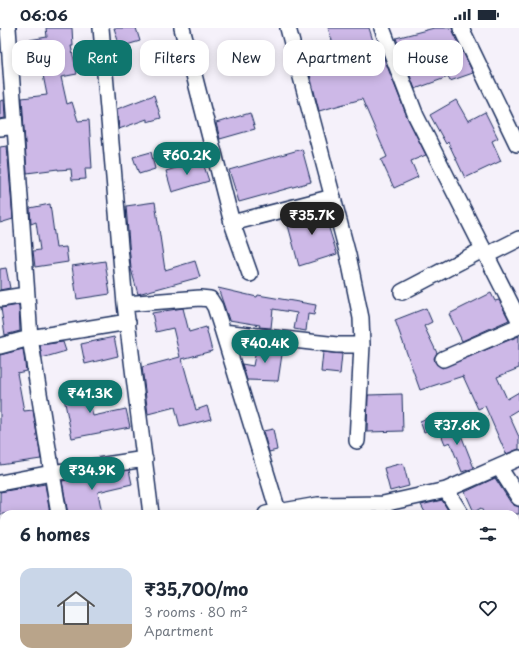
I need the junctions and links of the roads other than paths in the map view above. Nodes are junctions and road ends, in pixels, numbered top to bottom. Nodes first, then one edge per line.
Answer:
1 (8, 28) edge
2 (101, 28) edge
3 (182, 28) edge
4 (288, 28) edge
5 (382, 28) edge
6 (461, 28) edge
7 (7, 127) edge
8 (517, 144) dead end
9 (333, 197) junction
10 (232, 223) junction
11 (519, 239) edge
12 (486, 252) junction
13 (250, 274) dead end
14 (402, 292) dead end
15 (26, 296) junction
16 (0, 299) edge
17 (125, 304) junction
18 (519, 320) edge
19 (128, 322) junction
20 (519, 326) edge
21 (223, 332) junction
22 (30, 338) junction
23 (362, 345) junction
24 (0, 346) edge
25 (443, 359) dead end
26 (357, 441) dead end
27 (519, 458) edge
28 (145, 459) junction
29 (498, 467) junction
30 (52, 473) junction
31 (0, 483) edge
32 (446, 490) junction
33 (519, 498) edge
34 (385, 509) edge
35 (58, 510) edge
36 (151, 510) edge
37 (271, 510) edge
38 (292, 510) edge
39 (458, 510) edge

1 - 7 street
2 - 17 street
3 - 10 street
4 - 9 street
5 - 12 street
6 - 8 street
7 - 15 street
9 - 10 street
9 - 23 street
10 - 13 street
11 - 12 street
12 - 14 street
12 - 18 street
15 - 16 street
15 - 22 street
17 - 19 street
17 - 21 street
19 - 22 street
19 - 28 street
20 - 25 street
21 - 23 street
21 - 37 street
22 - 24 street
22 - 30 street
23 - 26 street
27 - 29 street
28 - 30 street
28 - 36 street
29 - 32 street
29 - 33 street
30 - 31 street
30 - 35 street
32 - 34 street
32 - 39 street
34 - 38 street

